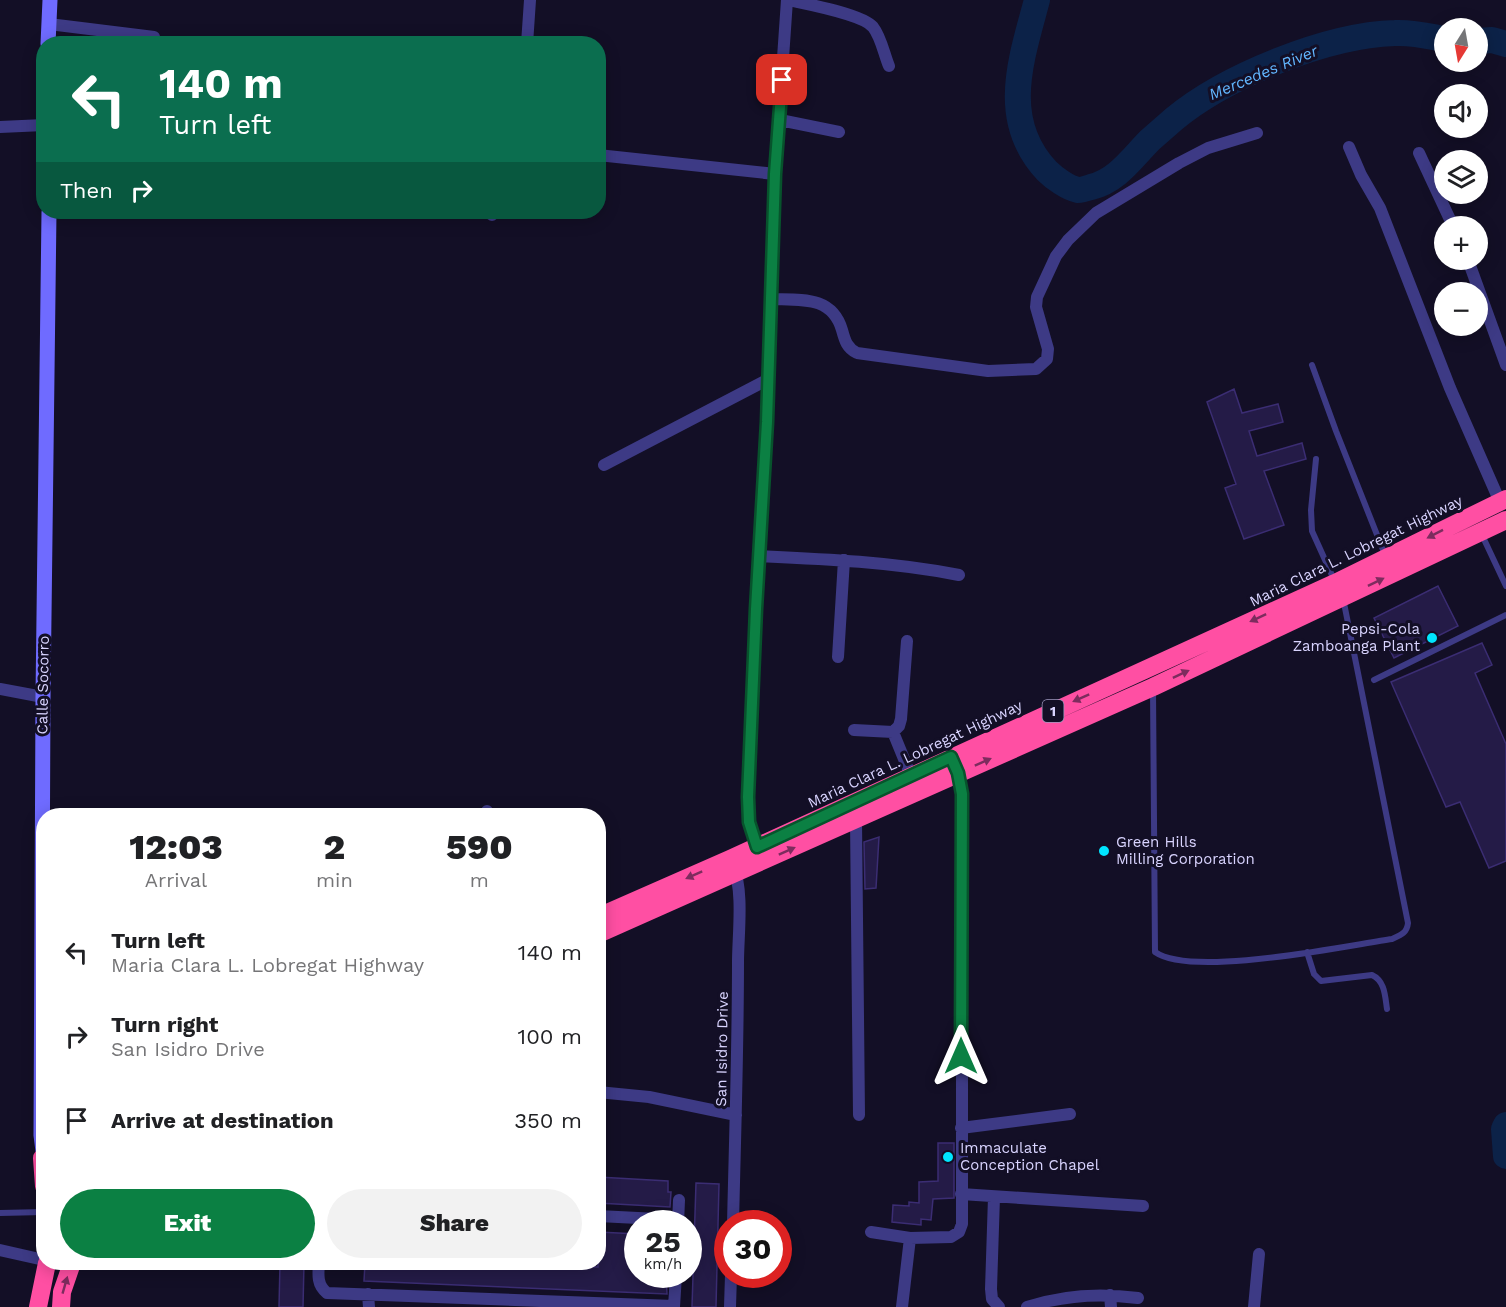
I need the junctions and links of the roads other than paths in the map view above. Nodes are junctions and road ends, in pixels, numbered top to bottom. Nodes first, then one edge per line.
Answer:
1 (50, 0) edge
2 (530, 0) edge
3 (788, 0) edge
4 (49, 24) junction
5 (48, 36) edge
6 (146, 36) edge
7 (528, 36) edge
8 (889, 66) dead end
9 (780, 120) junction
10 (36, 125) edge
11 (0, 127) edge
12 (839, 132) dead end
13 (1257, 133) dead end
14 (1349, 147) dead end
15 (1419, 153) dead end
16 (606, 156) edge
17 (775, 174) junction
18 (1448, 216) edge
19 (49, 219) edge
20 (1472, 270) edge
21 (771, 299) junction
22 (1312, 365) dead end
23 (1506, 365) edge
24 (769, 379) junction
25 (1316, 459) dead end
26 (604, 465) dead end
27 (1503, 500) edge
28 (1472, 515) junction
29 (1506, 520) edge
30 (1480, 532) junction
31 (758, 556) junction
32 (1386, 558) junction
33 (844, 560) junction
34 (959, 575) dead end
35 (1506, 586) edge
36 (1339, 590) junction
37 (1506, 615) edge
38 (907, 641) dead end
39 (838, 657) dead end
40 (1146, 669) junction
41 (1374, 680) dead end
42 (1154, 687) junction
43 (0, 689) edge
44 (43, 697) junction
45 (854, 730) dead end
46 (893, 732) junction
47 (1018, 736) junction
48 (954, 765) junction
49 (911, 776) junction
50 (43, 808) edge
51 (856, 820) junction
52 (760, 854) junction
53 (733, 866) junction
54 (606, 914) edge
55 (606, 930) edge
56 (1307, 952) junction
57 (1387, 1009) dead end
58 (606, 1093) edge
59 (1070, 1114) dead end
60 (736, 1115) junction
61 (859, 1115) dead end
62 (961, 1128) junction
63 (961, 1194) junction
64 (994, 1197) junction
65 (679, 1200) dead end
66 (1143, 1206) dead end
67 (679, 1210) edge
68 (733, 1210) edge
69 (36, 1212) edge
70 (0, 1213) edge
71 (606, 1217) edge
72 (624, 1218) edge
73 (871, 1232) dead end
74 (910, 1238) junction
75 (0, 1250) edge
76 (1259, 1254) dead end
77 (36, 1258) edge
78 (46, 1270) edge
79 (70, 1270) edge
80 (319, 1270) edge
81 (675, 1288) edge
82 (731, 1288) edge
83 (368, 1294) junction
84 (1138, 1298) dead end
85 (1110, 1301) edge
86 (38, 1307) edge
87 (61, 1307) edge
88 (369, 1307) edge
89 (674, 1307) edge
90 (730, 1307) edge
91 (902, 1307) edge
92 (999, 1307) edge
93 (1028, 1307) edge
94 (1254, 1307) edge

1 - 4 street
2 - 7 street
3 - 8 street
3 - 9 street
4 - 5 street
4 - 6 street
9 - 12 street
9 - 17 street
10 - 11 street
13 - 21 street
14 - 27 street
15 - 18 street
16 - 17 street
17 - 21 street
19 - 44 street, Calle Socorro
20 - 23 street
21 - 24 street
22 - 32 lane
24 - 26 street
24 - 31 street
25 - 36 lane
27 - 28 highway, Maria Clara L. Lobregat Highway / 1
28 - 30 lane
28 -> 32 highway, Maria Clara L. Lobregat Highway / 1
29 - 30 highway, Maria Clara L. Lobregat Highway / 1
30 - 35 lane
36 -> 30 highway, Maria Clara L. Lobregat Highway / 1
31 - 33 street
31 - 52 street
32 - 36 highway, Maria Clara L. Lobregat Highway / 1
33 - 34 street
33 - 39 street
36 -> 40 highway, Maria Clara L. Lobregat Highway / 1
42 -> 36 highway, Maria Clara L. Lobregat Highway / 1
36 - 56 lane
37 - 41 lane
38 - 46 street
40 - 42 lane
40 -> 47 highway, Maria Clara L. Lobregat Highway / 1
42 - 47 highway, Maria Clara L. Lobregat Highway / 1
42 - 56 lane
43 - 44 street
44 - 50 street, Calle Socorro
45 - 46 street
46 - 49 street
47 - 48 highway, Maria Clara L. Lobregat Highway / 1
48 - 49 highway, Maria Clara L. Lobregat Highway / 1
48 - 51 highway, Maria Clara L. Lobregat Highway / 1
48 - 62 street
49 - 52 highway, Maria Clara L. Lobregat Highway / 1
52 -> 51 highway, Maria Clara L. Lobregat Highway / 1
51 - 61 street
52 - 53 highway, Maria Clara L. Lobregat Highway / 1
53 -> 54 highway, Maria Clara L. Lobregat Highway / 1
53 - 55 highway, Maria Clara L. Lobregat Highway / 1
53 - 60 street, San Isidro Drive
56 - 57 lane
58 - 60 street
59 - 62 street
60 - 68 street, San Isidro Drive
62 - 63 street
63 - 64 street
63 - 74 street
64 - 66 street
64 - 92 street
65 - 67 street
69 - 70 lane
71 - 72 street
73 - 74 street
74 - 91 street
75 - 77 street
76 - 94 street
78 - 86 highway
87 -> 79 highway
80 - 83 street
81 - 89 street
82 - 90 street
83 - 88 street
83 - 89 street
84 - 85 street
85 - 93 street

